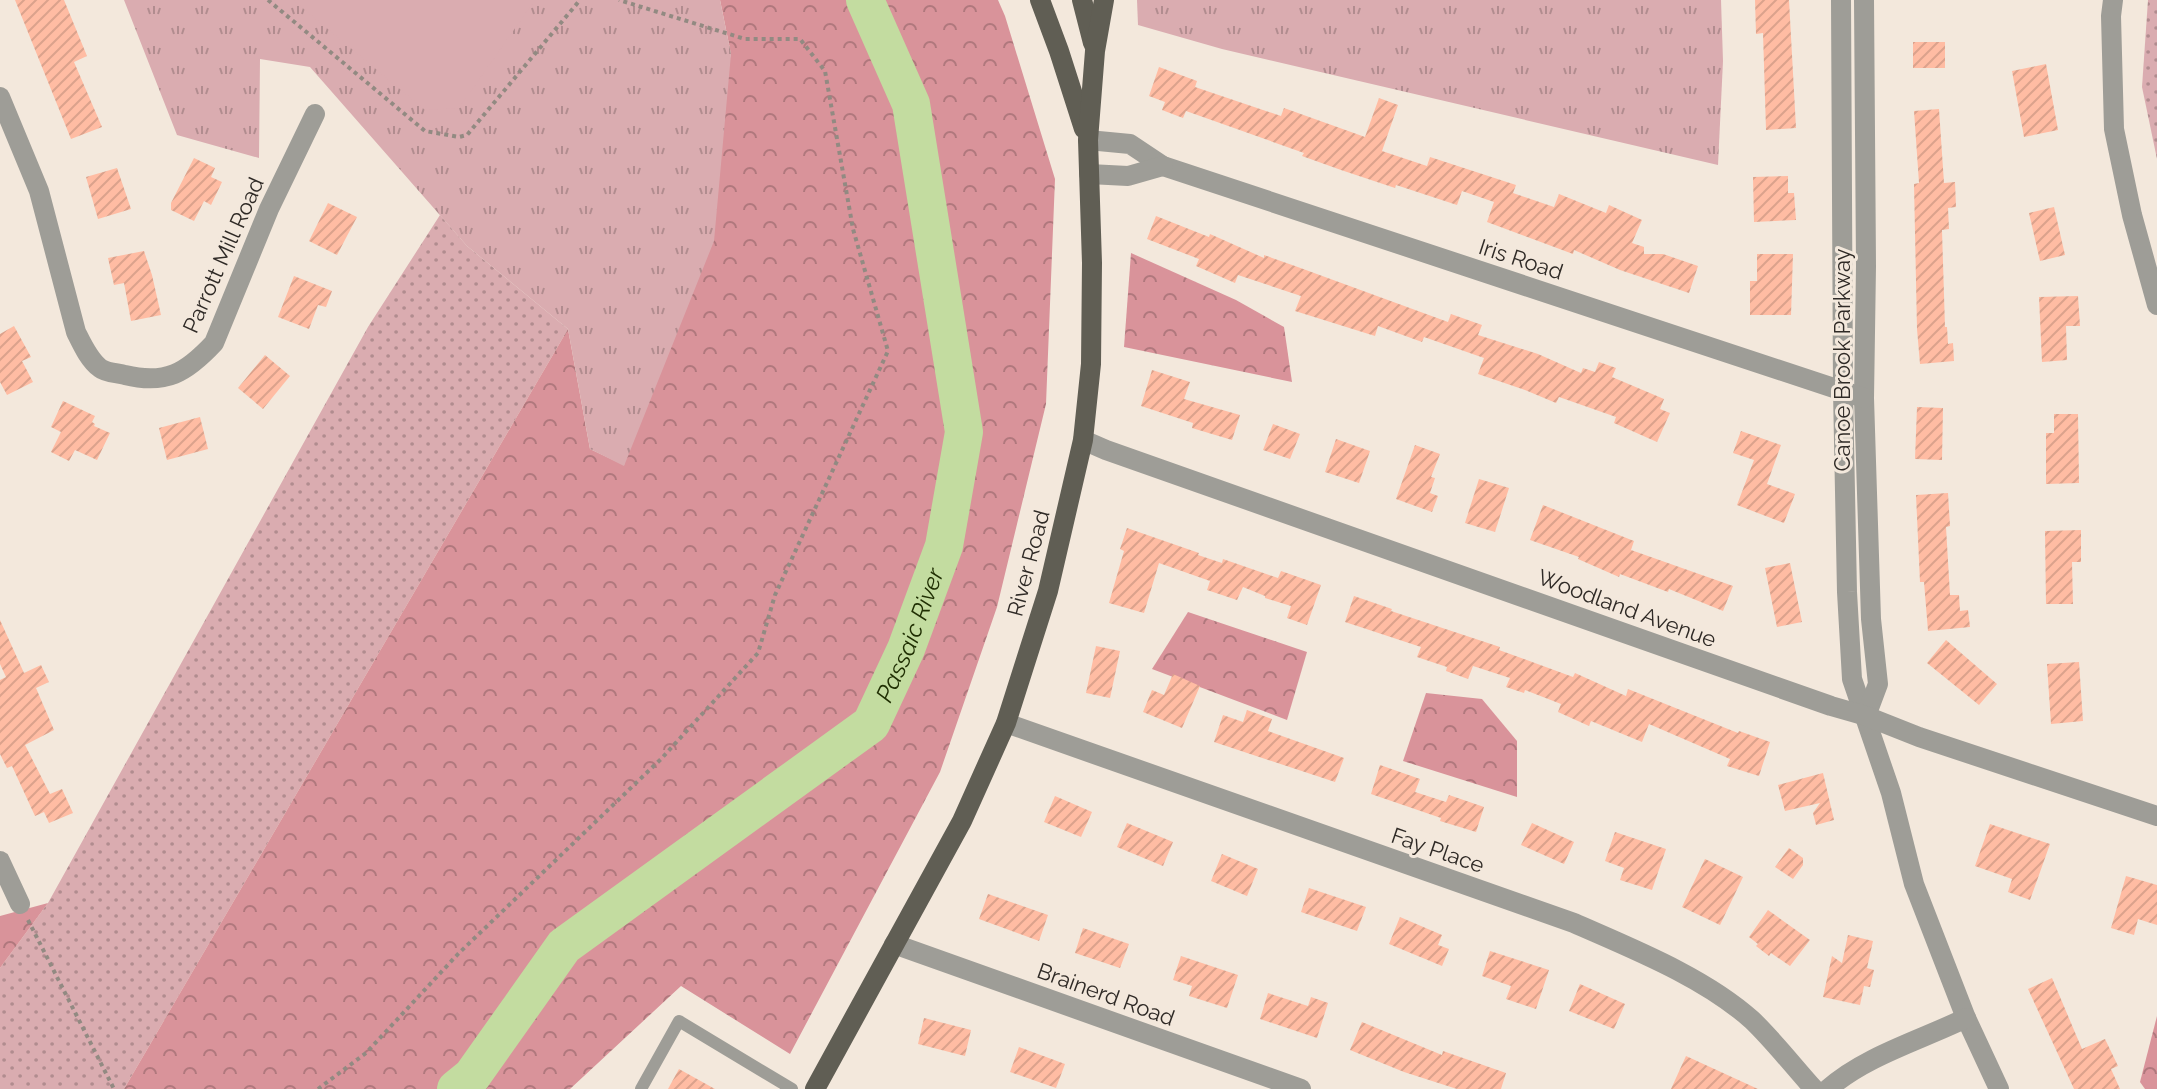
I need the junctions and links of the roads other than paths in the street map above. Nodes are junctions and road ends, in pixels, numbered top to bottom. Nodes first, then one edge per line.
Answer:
1 (1040, 0) edge
2 (1082, 0) edge
3 (1104, 0) edge
4 (1841, 0) edge
5 (1864, 0) edge
6 (2113, 0) edge
7 (1095, 51) junction
8 (3, 111) edge
9 (315, 114) dead end
10 (1088, 140) junction
11 (1163, 166) junction
12 (1089, 174) junction
13 (2157, 305) edge
14 (1843, 391) junction
15 (1864, 398) junction
16 (1083, 440) junction
17 (1866, 716) junction
18 (1006, 723) junction
19 (2155, 812) edge
20 (0, 861) edge
21 (20, 904) road end
22 (894, 944) junction
23 (1966, 1018) junction
24 (641, 1089) edge
25 (792, 1089) edge
26 (815, 1089) edge
27 (1301, 1089) edge
28 (1814, 1089) edge
29 (1828, 1089) edge
30 (1999, 1089) edge

1 - 10 main road
2 - 7 main road
3 - 7 main road, River Road
4 - 14 street, Canoe Brook Parkway
5 - 15 street, Canoe Brook Parkway
6 - 13 street
7 - 10 main road, River Road
8 - 9 street, Parrott Mill Road
10 - 11 street, Iris Road
10 - 12 main road, River Road
11 - 12 street
11 - 14 street, Iris Road
12 - 16 main road, River Road
14 - 15 street, Iris Road
14 - 17 street, Canoe Brook Parkway
15 - 17 street, Canoe Brook Parkway
16 - 17 street, Woodland Avenue
16 - 18 main road, River Road
17 - 19 street, Woodland Avenue
17 - 23 street, Canoe Brook Parkway
18 - 22 main road, River Road
18 - 28 street, Fay Place
20 - 21 street
22 - 26 main road, River Road
22 - 27 street, Brainerd Road
23 - 29 street
23 - 30 street, Canoe Brook Parkway
24 - 25 lane

